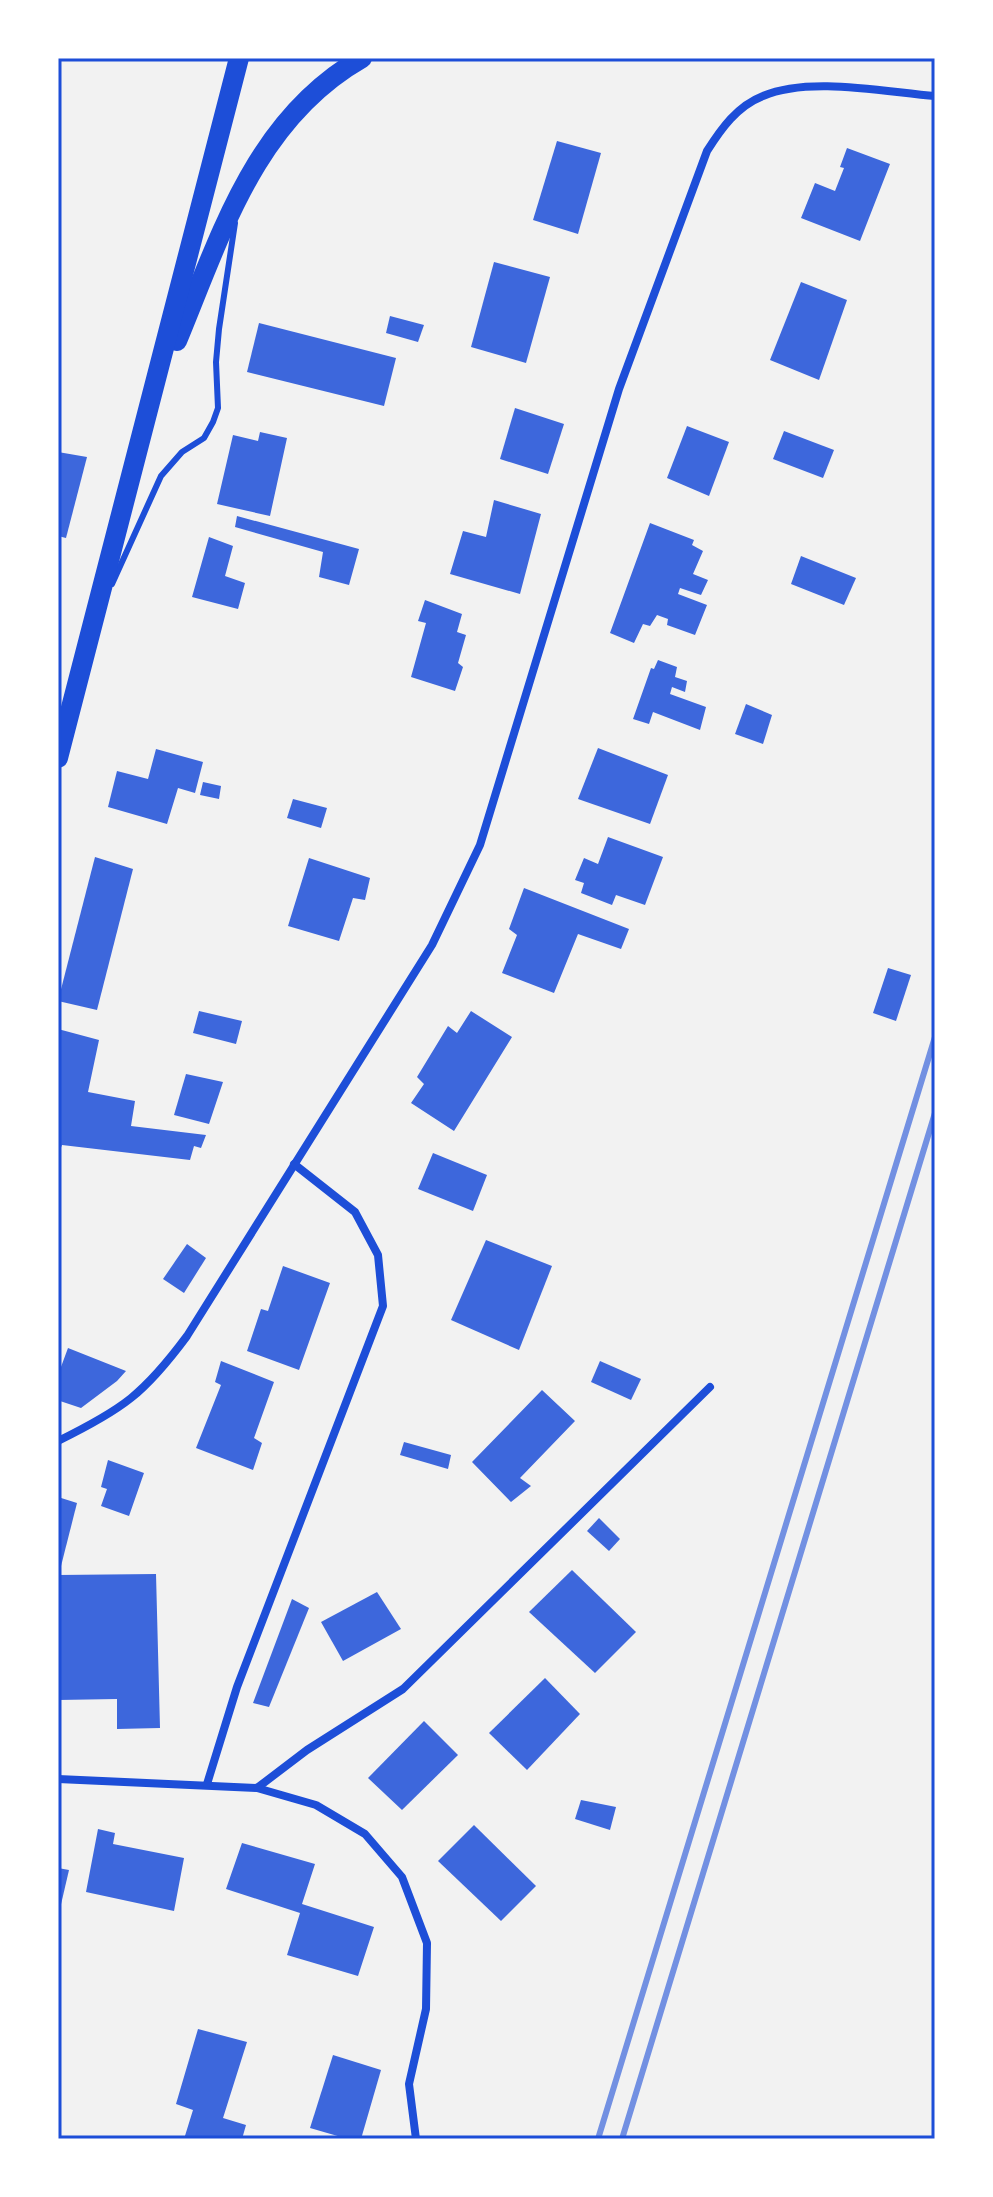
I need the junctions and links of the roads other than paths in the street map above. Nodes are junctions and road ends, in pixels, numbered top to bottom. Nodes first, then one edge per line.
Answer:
1 (239, 58) edge
2 (362, 58) edge
3 (935, 96) edge
4 (240, 190) junction
5 (149, 407) junction
6 (93, 628) junction
7 (58, 758) edge
8 (294, 1164) junction
9 (710, 1387) dead end
10 (58, 1441) edge
11 (58, 1779) edge
12 (207, 1784) junction
13 (257, 1788) junction
14 (416, 2139) edge

1 - 5 main road
2 - 4 main road
3 - 8 street
4 - 5 main road
4 - 6 lane
5 - 6 main road
6 - 7 main road
8 - 10 street
8 - 12 street
9 - 13 street
11 - 12 street
12 - 13 street
13 - 14 street

